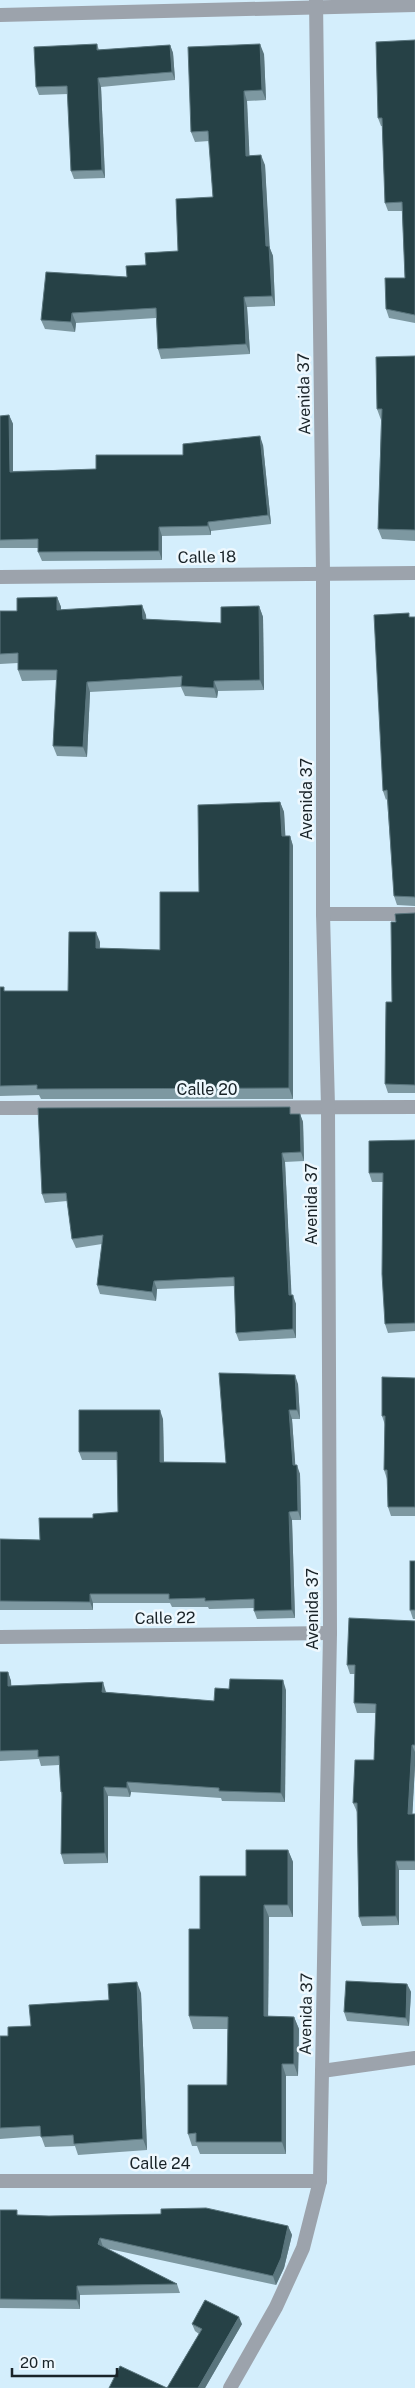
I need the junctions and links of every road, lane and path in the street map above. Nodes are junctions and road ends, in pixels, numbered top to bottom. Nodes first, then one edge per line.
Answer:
1 (316, 3) edge
2 (415, 5) edge
3 (0, 15) edge
4 (415, 572) edge
5 (323, 573) junction
6 (0, 577) edge
7 (323, 914) junction
8 (415, 914) edge
9 (328, 1106) junction
10 (415, 1107) edge
11 (0, 1108) edge
12 (330, 1634) junction
13 (0, 1637) edge
14 (415, 2058) edge
15 (322, 2072) junction
16 (320, 2180) junction
17 (0, 2181) edge
18 (230, 2388) edge

1 - 2 street
1 - 3 street
1 - 5 street, Avenida 37
4 - 5 street, Calle 18
5 - 6 street, Calle 18
5 - 7 street, Avenida 37
7 - 8 street
7 - 9 street, Avenida 37
9 - 10 street, Calle 20
9 - 11 street, Calle 20
9 - 12 street, Avenida 37
12 - 13 street, Calle 22
12 - 15 street, Avenida 37
14 - 15 street
15 - 16 street, Avenida 37
16 - 17 street, Calle 24
16 - 18 street, Avenida 37

